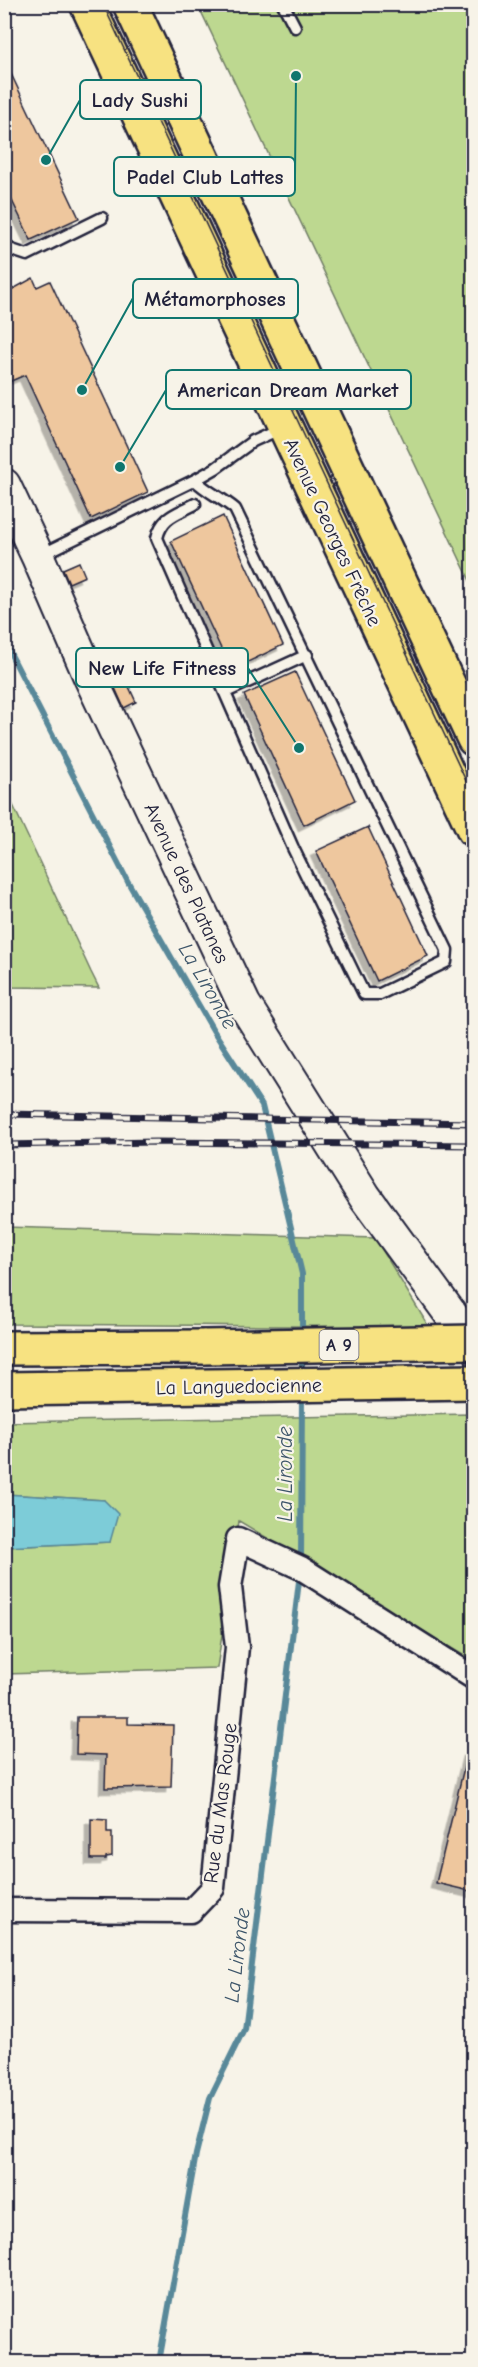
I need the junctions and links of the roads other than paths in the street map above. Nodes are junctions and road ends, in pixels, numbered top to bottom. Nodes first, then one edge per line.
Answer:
1 (87, 4) edge
2 (130, 4) edge
3 (283, 4) edge
4 (295, 27) dead end
5 (102, 218) dead end
6 (4, 241) edge
7 (284, 428) junction
8 (195, 480) junction
9 (4, 485) edge
10 (195, 504) dead end
11 (39, 557) junction
12 (307, 655) junction
13 (226, 692) junction
14 (474, 739) edge
15 (474, 830) edge
16 (474, 1344) edge
17 (4, 1348) edge
18 (474, 1382) edge
19 (4, 1389) edge
20 (79, 1389) junction
21 (4, 1397) edge
22 (474, 1678) edge
23 (4, 1910) edge

1 - 7 main road, Avenue Georges Frêche
2 - 14 main road, Avenue Georges Frêche
3 - 4 lane
5 - 6 lane
7 - 8 lane
7 - 15 main road, Avenue Georges Frêche
8 - 11 lane
8 - 12 lane
9 - 11 street, Avenue des Platanes
10 - 13 lane
11 - 16 street, Avenue des Platanes
12 - 13 lane
12 - 13 lane
16 - 17 main road, La Languedocienne / A 9, bridge
18 - 20 main road, La Languedocienne / A 9
19 - 20 main road, La Languedocienne / A 9
20 - 21 lane
22 - 23 street, Rue du Mas Rouge

